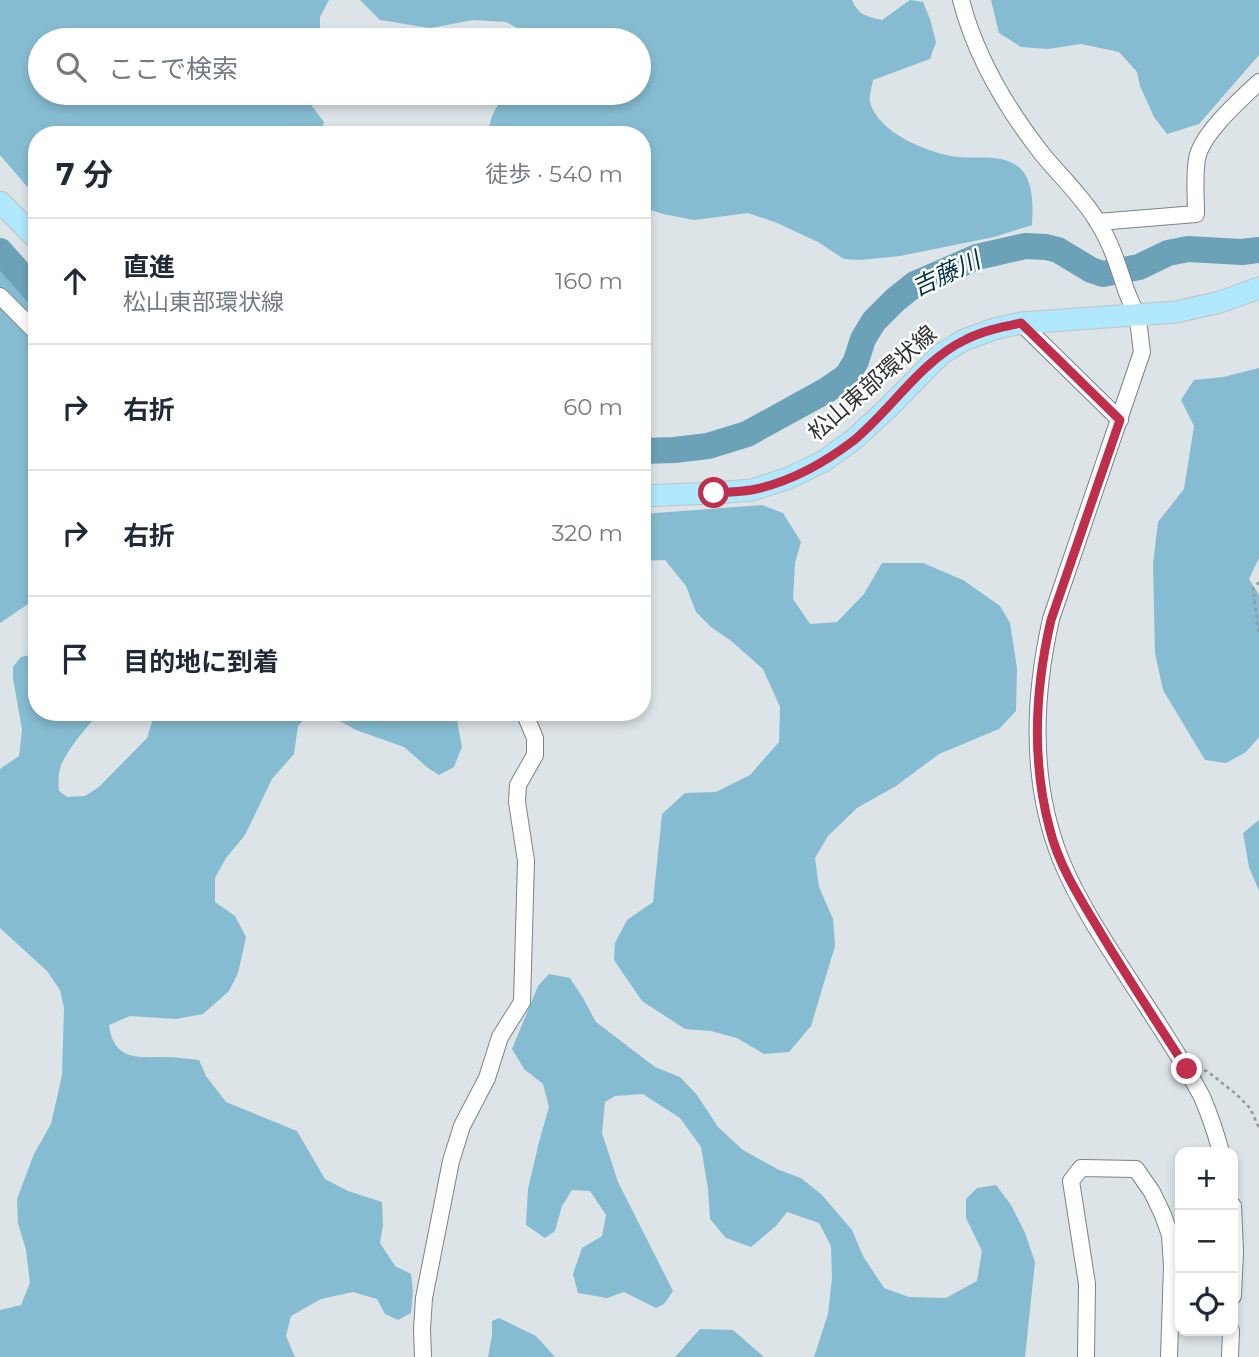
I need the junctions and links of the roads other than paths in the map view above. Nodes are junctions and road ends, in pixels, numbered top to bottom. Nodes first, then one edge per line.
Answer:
1 (961, 0) edge
2 (1259, 82) edge
3 (0, 202) edge
4 (1098, 222) junction
5 (28, 230) edge
6 (1259, 288) edge
7 (0, 296) edge
8 (1137, 316) junction
9 (1021, 323) junction
10 (28, 324) edge
11 (1120, 420) junction
12 (651, 496) edge
13 (528, 721) edge
14 (1220, 1147) edge
15 (1233, 1210) edge
16 (1234, 1273) edge
17 (1231, 1336) edge
18 (423, 1357) edge
19 (1086, 1357) edge
20 (1169, 1357) edge
21 (1230, 1357) edge

1 - 4 street
2 - 4 street
3 - 5 main road
4 - 8 street
6 - 8 main road, 松山東部環状線
7 - 10 street
8 - 9 main road, 松山東部環状線
8 - 11 street
9 - 11 street
9 - 12 main road, 松山東部環状線
11 - 14 street
13 - 18 street
15 - 16 street
17 - 21 street
19 - 20 street

